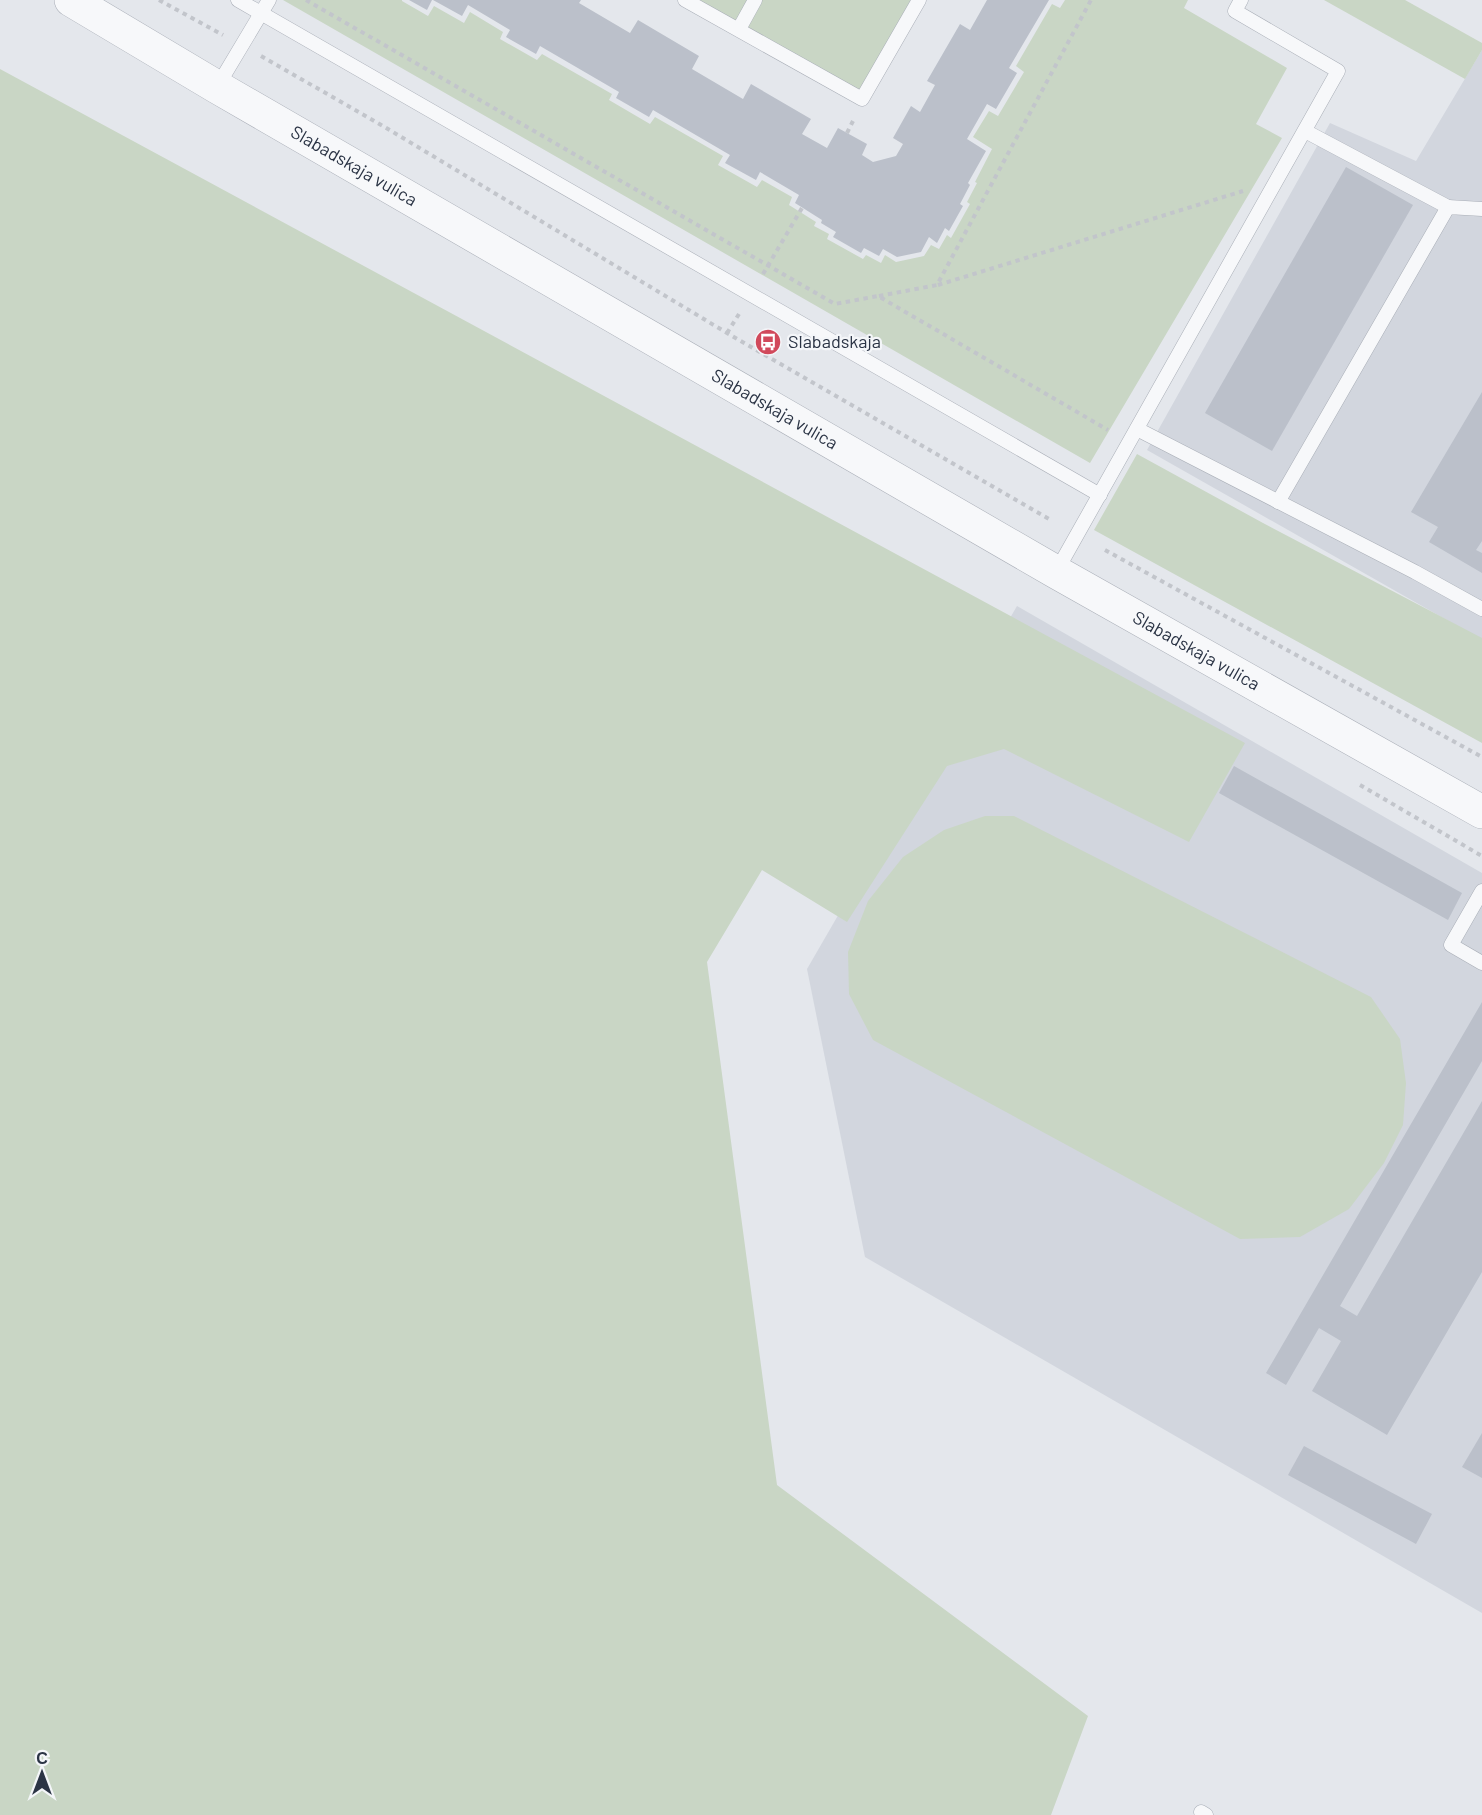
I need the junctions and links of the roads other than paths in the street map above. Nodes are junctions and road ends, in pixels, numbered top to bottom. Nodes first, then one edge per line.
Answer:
1 (71, 0) edge
2 (238, 0) edge
3 (269, 0) edge
4 (685, 0) edge
5 (755, 0) edge
6 (919, 0) edge
7 (1241, 0) edge
8 (261, 14) junction
9 (739, 29) junction
10 (217, 87) junction
11 (1305, 131) junction
12 (1448, 207) junction
13 (1482, 209) edge
14 (1137, 429) junction
15 (1100, 495) junction
16 (1278, 502) junction
17 (1056, 572) junction
18 (1482, 609) edge
19 (1482, 812) edge
20 (1482, 891) edge
21 (1482, 963) edge

1 - 10 street, Slabadskaja vulica
2 - 8 lane
3 - 8 lane
4 - 9 lane
5 - 9 lane
6 - 9 lane
7 - 11 lane
8 - 10 lane
8 - 15 lane
10 - 17 street, Slabadskaja vulica
11 - 12 lane
11 - 14 lane
12 - 13 lane
12 - 16 lane
14 - 15 lane
14 - 16 lane
15 - 17 lane
16 - 18 lane
17 - 19 street, Slabadskaja vulica
20 - 21 lane

